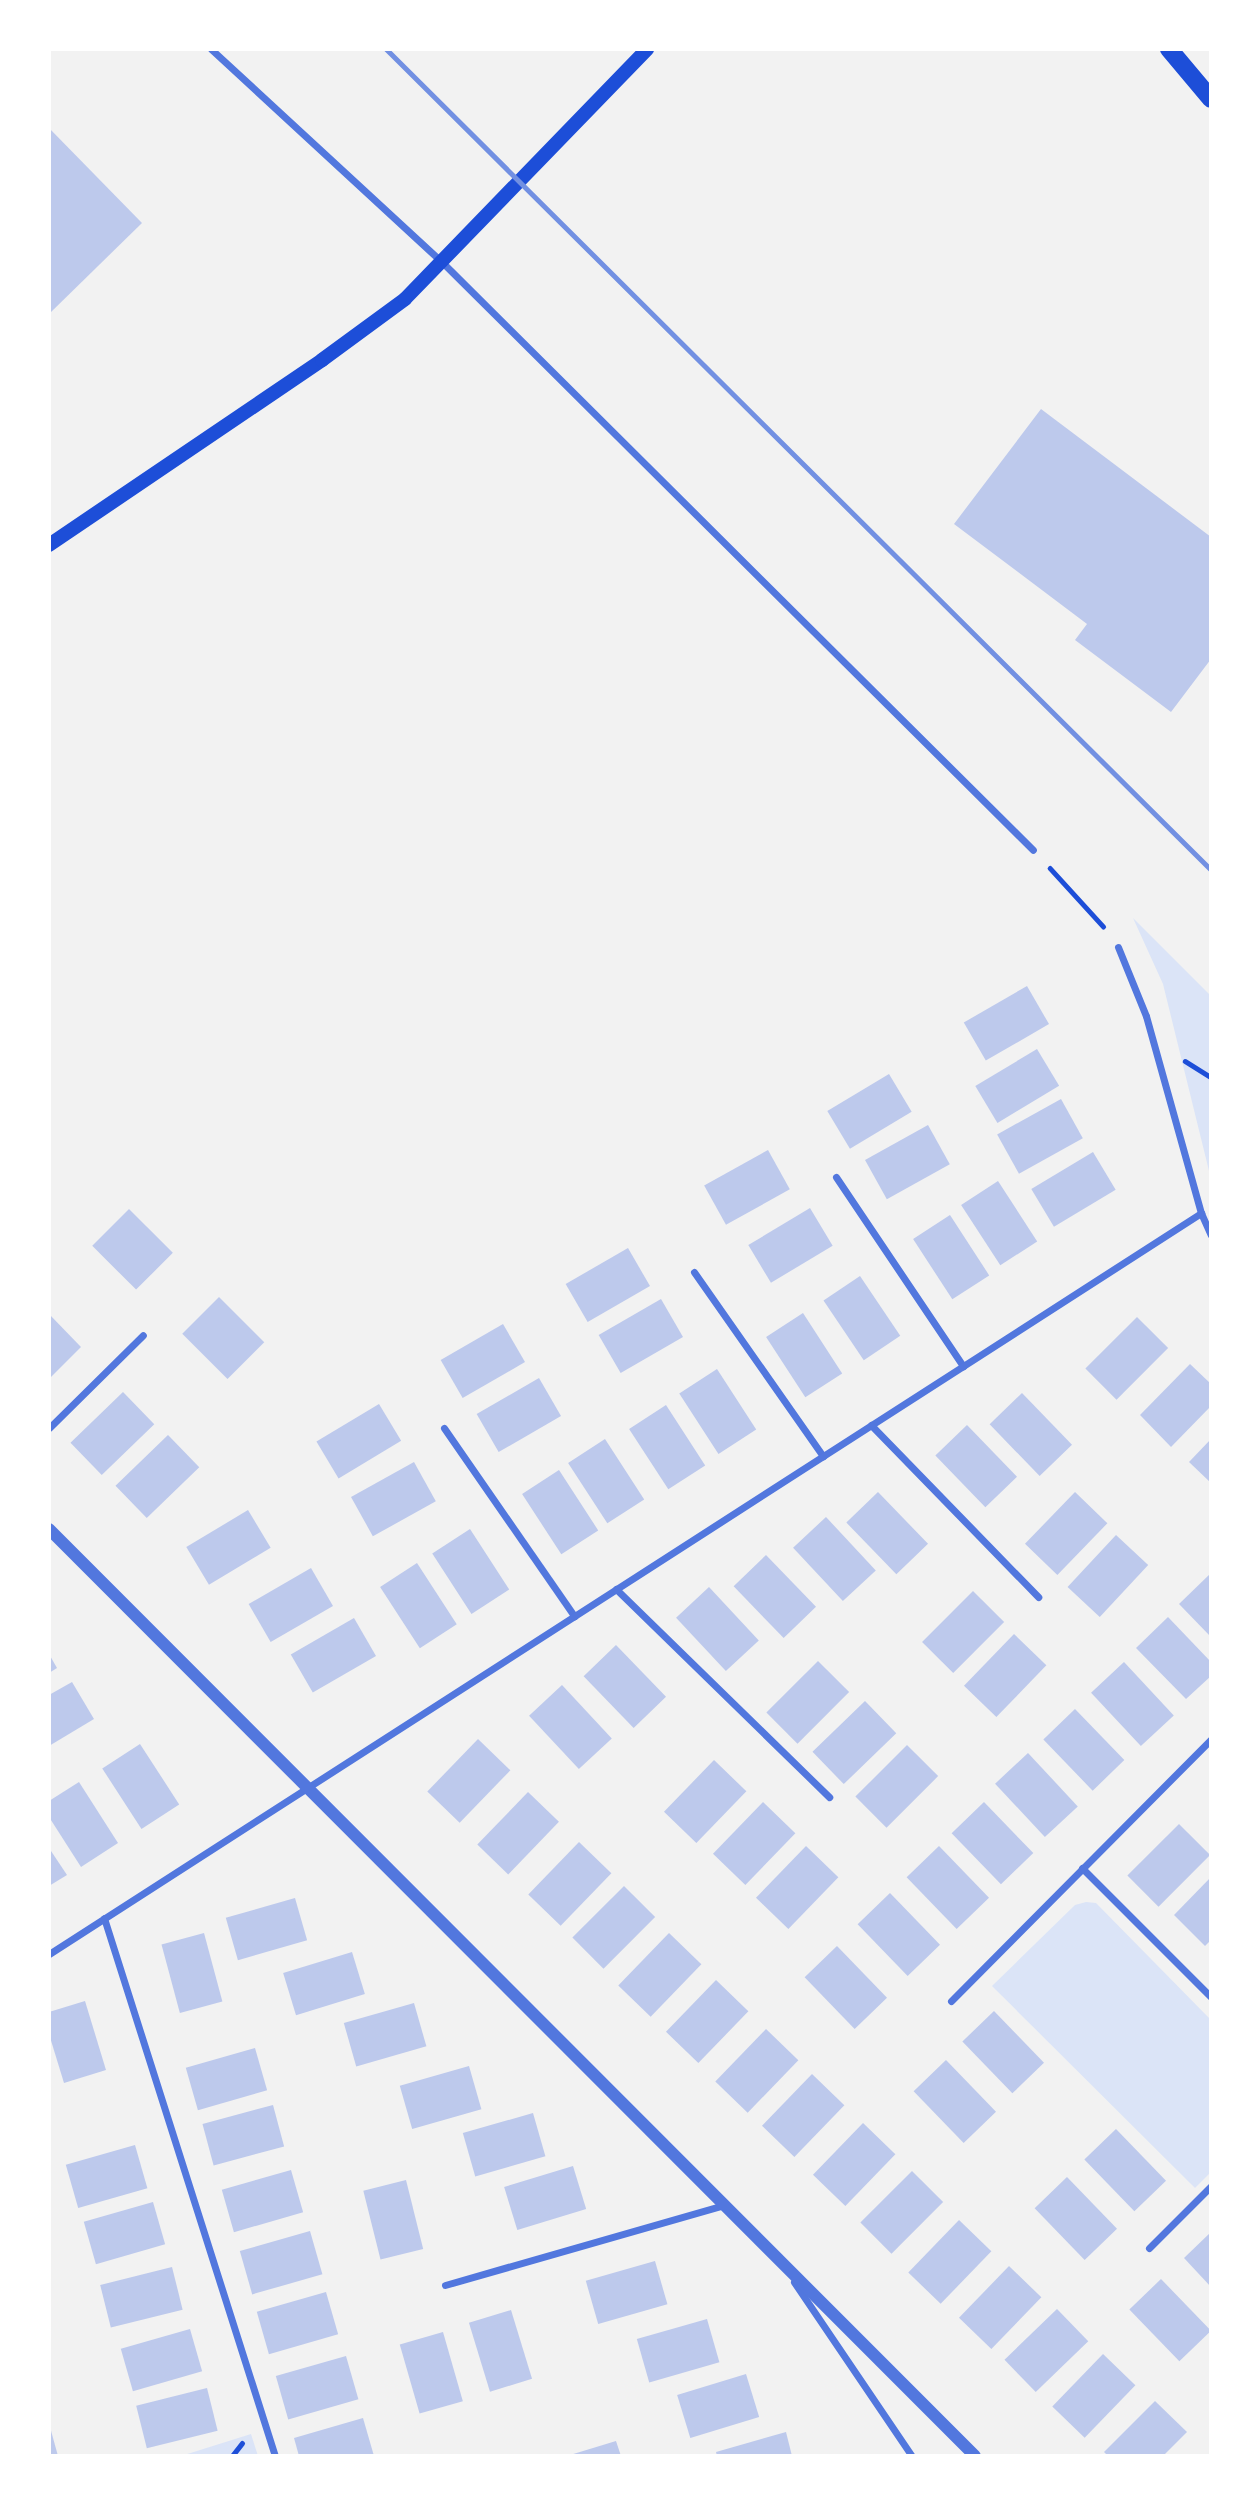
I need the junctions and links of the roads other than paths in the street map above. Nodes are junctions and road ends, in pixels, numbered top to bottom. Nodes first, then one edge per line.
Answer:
1 (211, 49) edge
2 (647, 49) edge
3 (1177, 52) edge
4 (1211, 99) edge
5 (443, 263) junction
6 (49, 545) edge
7 (1033, 850) road end
8 (1118, 947) road end
9 (836, 1177) dead end
10 (1201, 1213) junction
11 (1211, 1235) edge
12 (694, 1272) dead end
13 (143, 1335) dead end
14 (963, 1366) junction
15 (871, 1425) junction
16 (49, 1428) edge
17 (444, 1428) dead end
18 (823, 1456) junction
19 (49, 1529) edge
20 (616, 1589) junction
21 (1038, 1597) dead end
22 (574, 1616) junction
23 (1211, 1739) edge
24 (308, 1787) junction
25 (829, 1797) dead end
26 (1083, 1868) junction
27 (104, 1918) junction
28 (49, 1954) edge
29 (1211, 1997) edge
30 (951, 2001) dead end
31 (1211, 2186) edge
32 (724, 2205) junction
33 (1149, 2248) dead end
34 (772, 2253) junction
35 (445, 2285) dead end
36 (275, 2456) edge
37 (912, 2456) edge
38 (975, 2456) edge

1 - 5 street
2 - 5 main road
3 - 4 main road
5 - 6 main road
5 - 7 street
8 - 10 street
9 - 14 street
10 - 11 street
10 - 14 street
12 - 18 street
13 - 16 street
14 - 15 street
15 - 18 street
15 - 21 street
17 - 22 street
18 - 20 street
19 - 24 street
20 - 22 street
20 - 25 street
22 - 24 street
23 - 26 street
24 - 27 street
24 - 32 street
26 - 29 street
26 - 30 street
27 - 28 street
27 - 36 street
31 - 33 street
32 - 34 street
32 - 35 street
34 - 37 street
34 - 38 street

